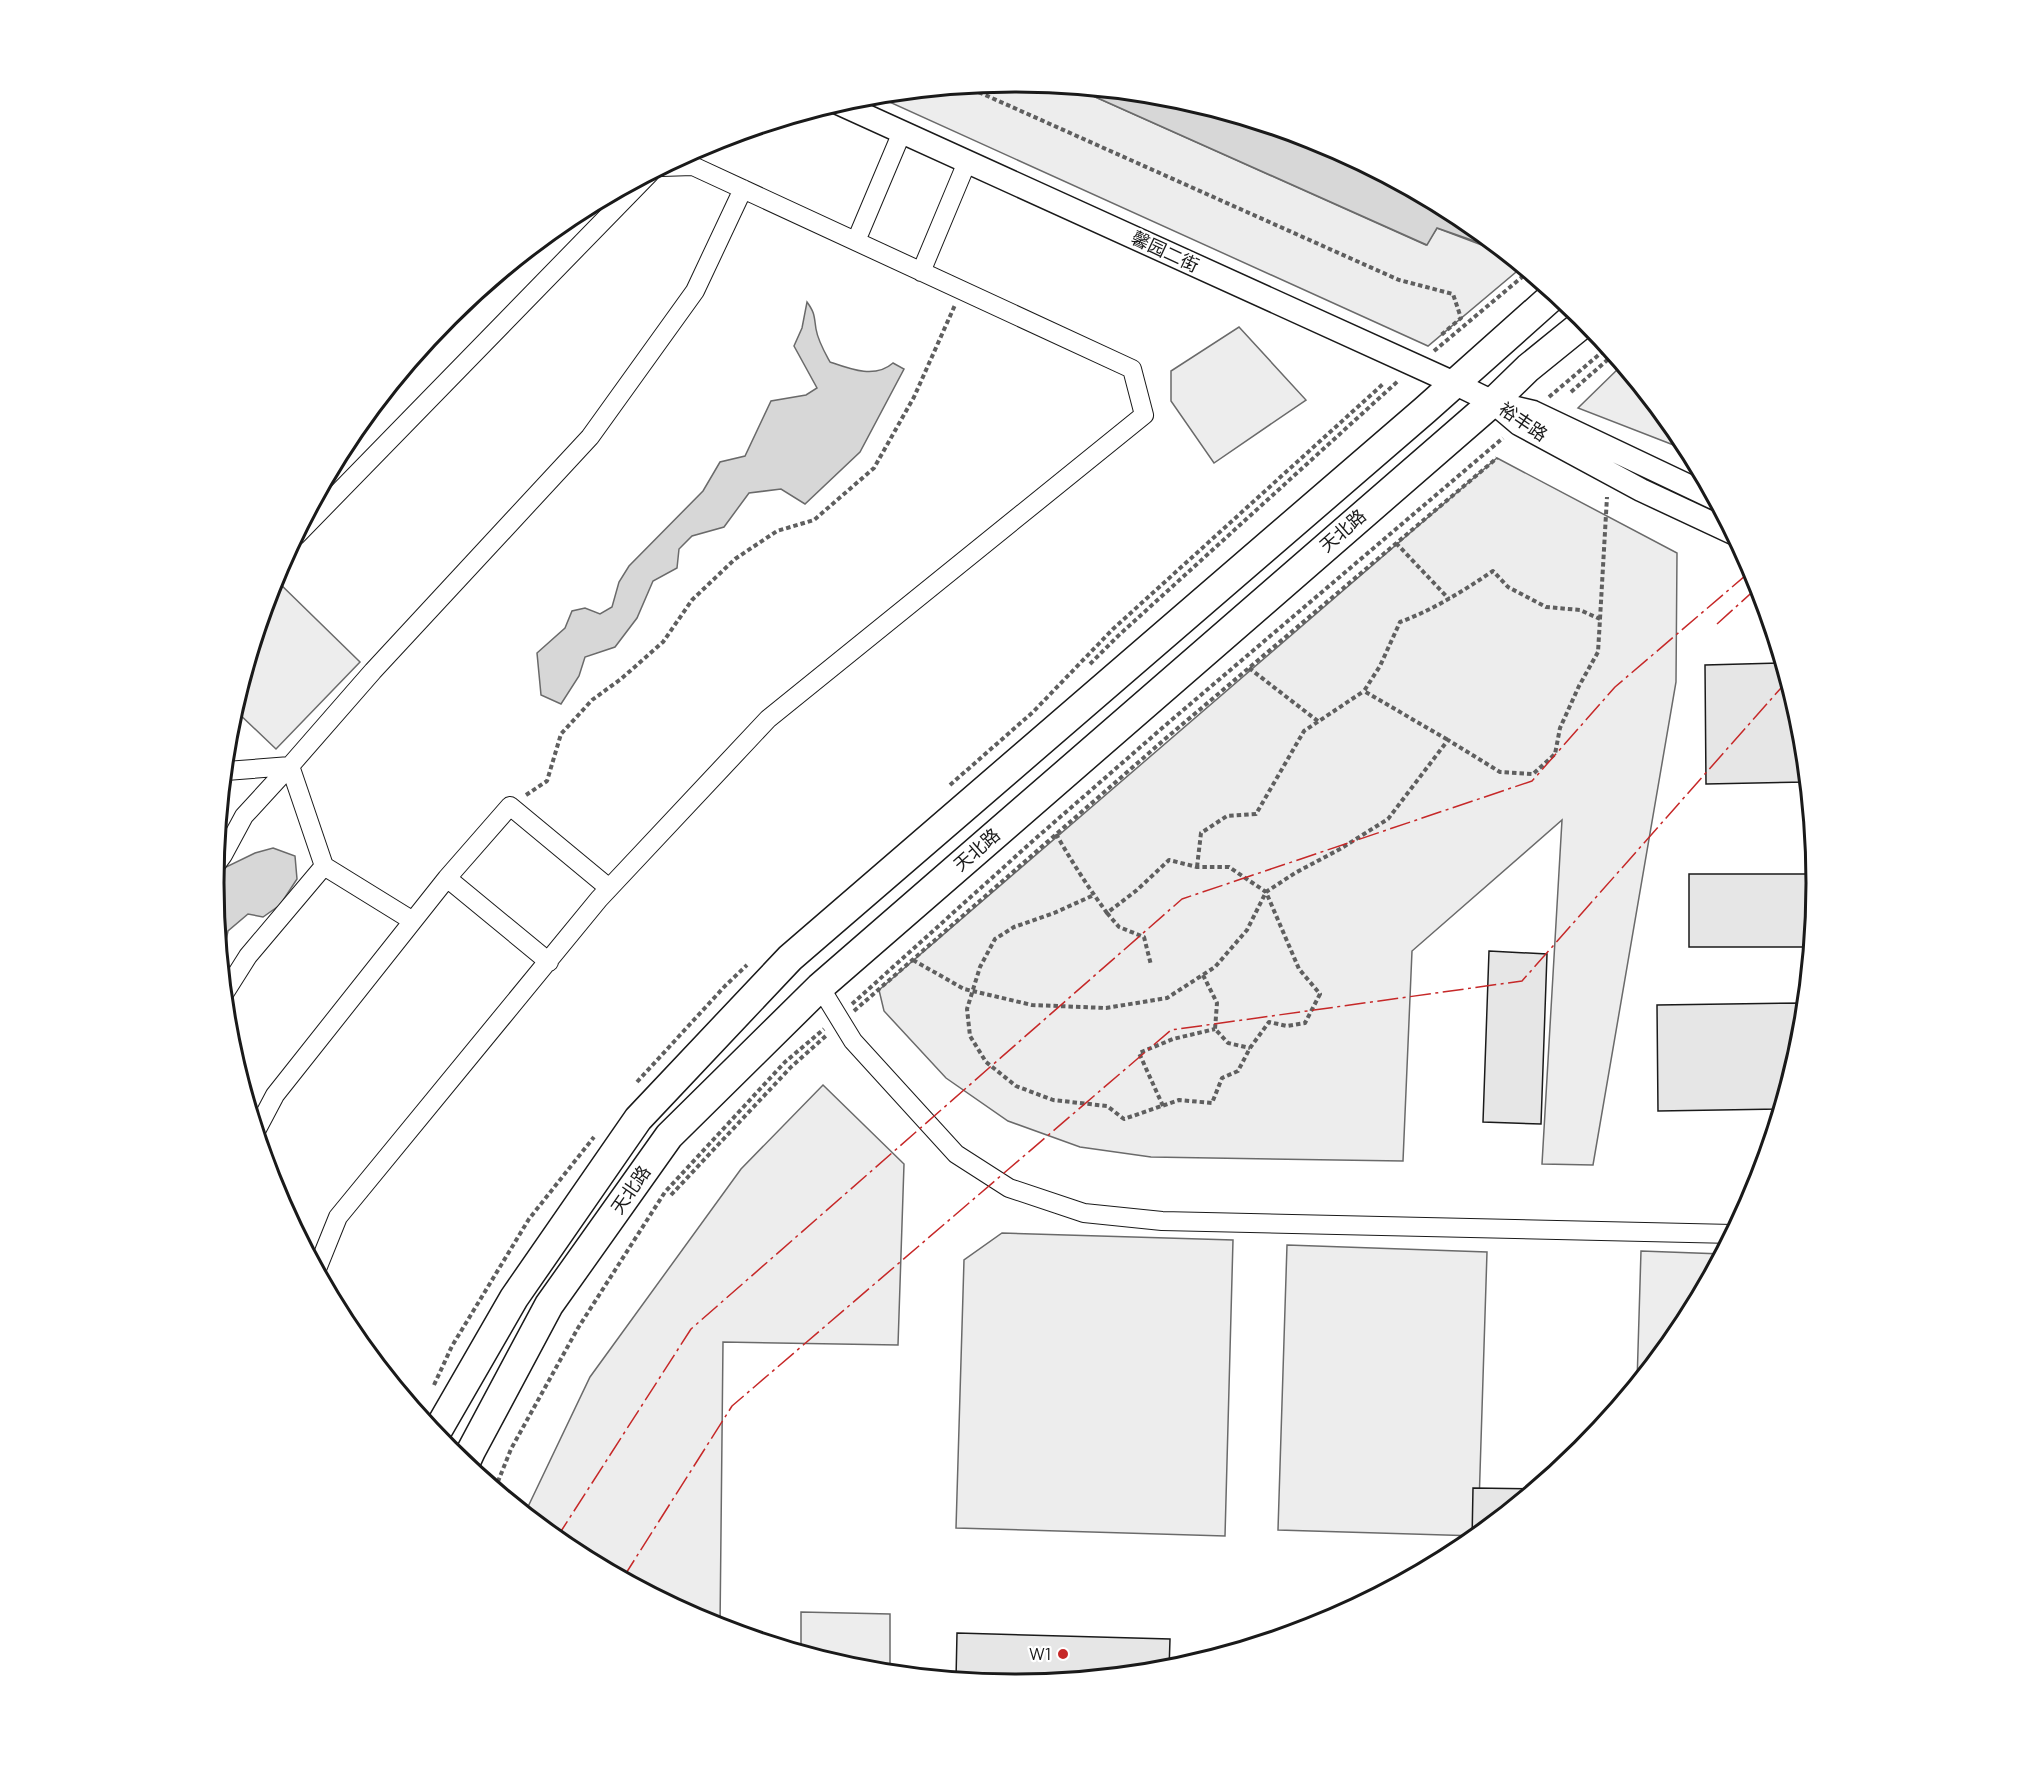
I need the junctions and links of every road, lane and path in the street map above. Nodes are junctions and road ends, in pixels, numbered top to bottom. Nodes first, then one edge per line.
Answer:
1 (980, 93) edge
2 (851, 109) edge
3 (902, 132) junction
4 (967, 162) junction
5 (680, 166) edge
6 (743, 189) junction
7 (633, 190) edge
8 (856, 242) junction
9 (921, 272) junction
10 (1523, 276) edge
11 (962, 291) junction
12 (1549, 299) edge
13 (1579, 327) edge
14 (1440, 336) dead end
15 (1602, 352) edge
16 (1608, 359) edge
17 (1415, 366) junction
18 (1454, 383) junction
19 (1571, 392) dead end
20 (1492, 402) junction
21 (1526, 418) junction
22 (1497, 458) dead end
23 (1704, 494) edge
24 (1607, 497) dead end
25 (313, 519) edge
26 (1722, 528) edge
27 (1396, 543) junction
28 (1449, 599) junction
29 (1600, 619) junction
30 (1118, 636) dead end
31 (1249, 668) junction
32 (1364, 691) junction
33 (1319, 722) junction
34 (1448, 740) junction
35 (290, 766) junction
36 (232, 771) edge
37 (510, 806) junction
38 (1056, 834) junction
39 (225, 852) edge
40 (324, 866) junction
41 (1197, 867) junction
42 (447, 878) junction
43 (609, 888) junction
44 (1266, 892) junction
45 (1094, 895) junction
46 (1107, 913) junction
47 (413, 921) junction
48 (913, 960) junction
49 (549, 962) junction
50 (1151, 965) dead end
51 (1203, 975) junction
52 (230, 985) edge
53 (820, 987) junction
54 (974, 991) junction
55 (839, 1020) junction
56 (1215, 1029) junction
57 (1250, 1048) junction
58 (1163, 1106) junction
59 (261, 1122) edge
60 (671, 1195) dead end
61 (1725, 1234) edge
62 (320, 1260) edge
63 (440, 1427) edge
64 (469, 1456) edge
65 (498, 1482) edge

1 - 14 path
2 - 3 street, 馨园二街
3 - 4 street, 馨园二街
3 - 8 street
4 - 9 street
4 - 17 street, 馨园二街
5 - 6 street
6 - 8 street
6 - 35 street
7 - 25 street
8 - 9 street
9 - 11 street
10 - 17 path
11 - 37 path
11 - 43 street
12 - 18 main road, 天北路
13 - 20 main road, 天北路
15 - 21 path
16 - 19 path
17 - 18 street, 馨园二街
17 - 30 path
18 - 20 street, 馨园二街
18 - 63 main road, 天北路
20 - 21 street, 裕丰路
20 - 53 main road, 天北路
21 - 23 street, 裕丰路
21 - 26 street, 裕丰路
21 - 55 path
22 - 27 path
24 - 29 path
27 - 28 path
27 - 31 path
28 - 29 path
28 - 32 path
29 - 34 path
31 - 33 path
31 - 38 path
32 - 33 path
32 - 34 path
33 - 41 path
34 - 44 path
35 - 36 street
35 - 39 street
35 - 40 street
37 - 42 street
37 - 43 street
38 - 45 path
38 - 48 path
40 - 47 street
40 - 52 street
41 - 44 path
41 - 46 path
42 - 47 street
42 - 49 street
43 - 49 street
44 - 51 path
44 - 57 path
45 - 46 path
45 - 54 path
46 - 50 path
47 - 59 street
48 - 54 path
48 - 55 path
49 - 62 street
51 - 54 path
51 - 56 path
53 - 55 street
53 - 64 main road, 天北路
54 - 58 path
55 - 60 path
55 - 61 street
55 - 65 path
56 - 57 path
56 - 58 path
57 - 58 path

